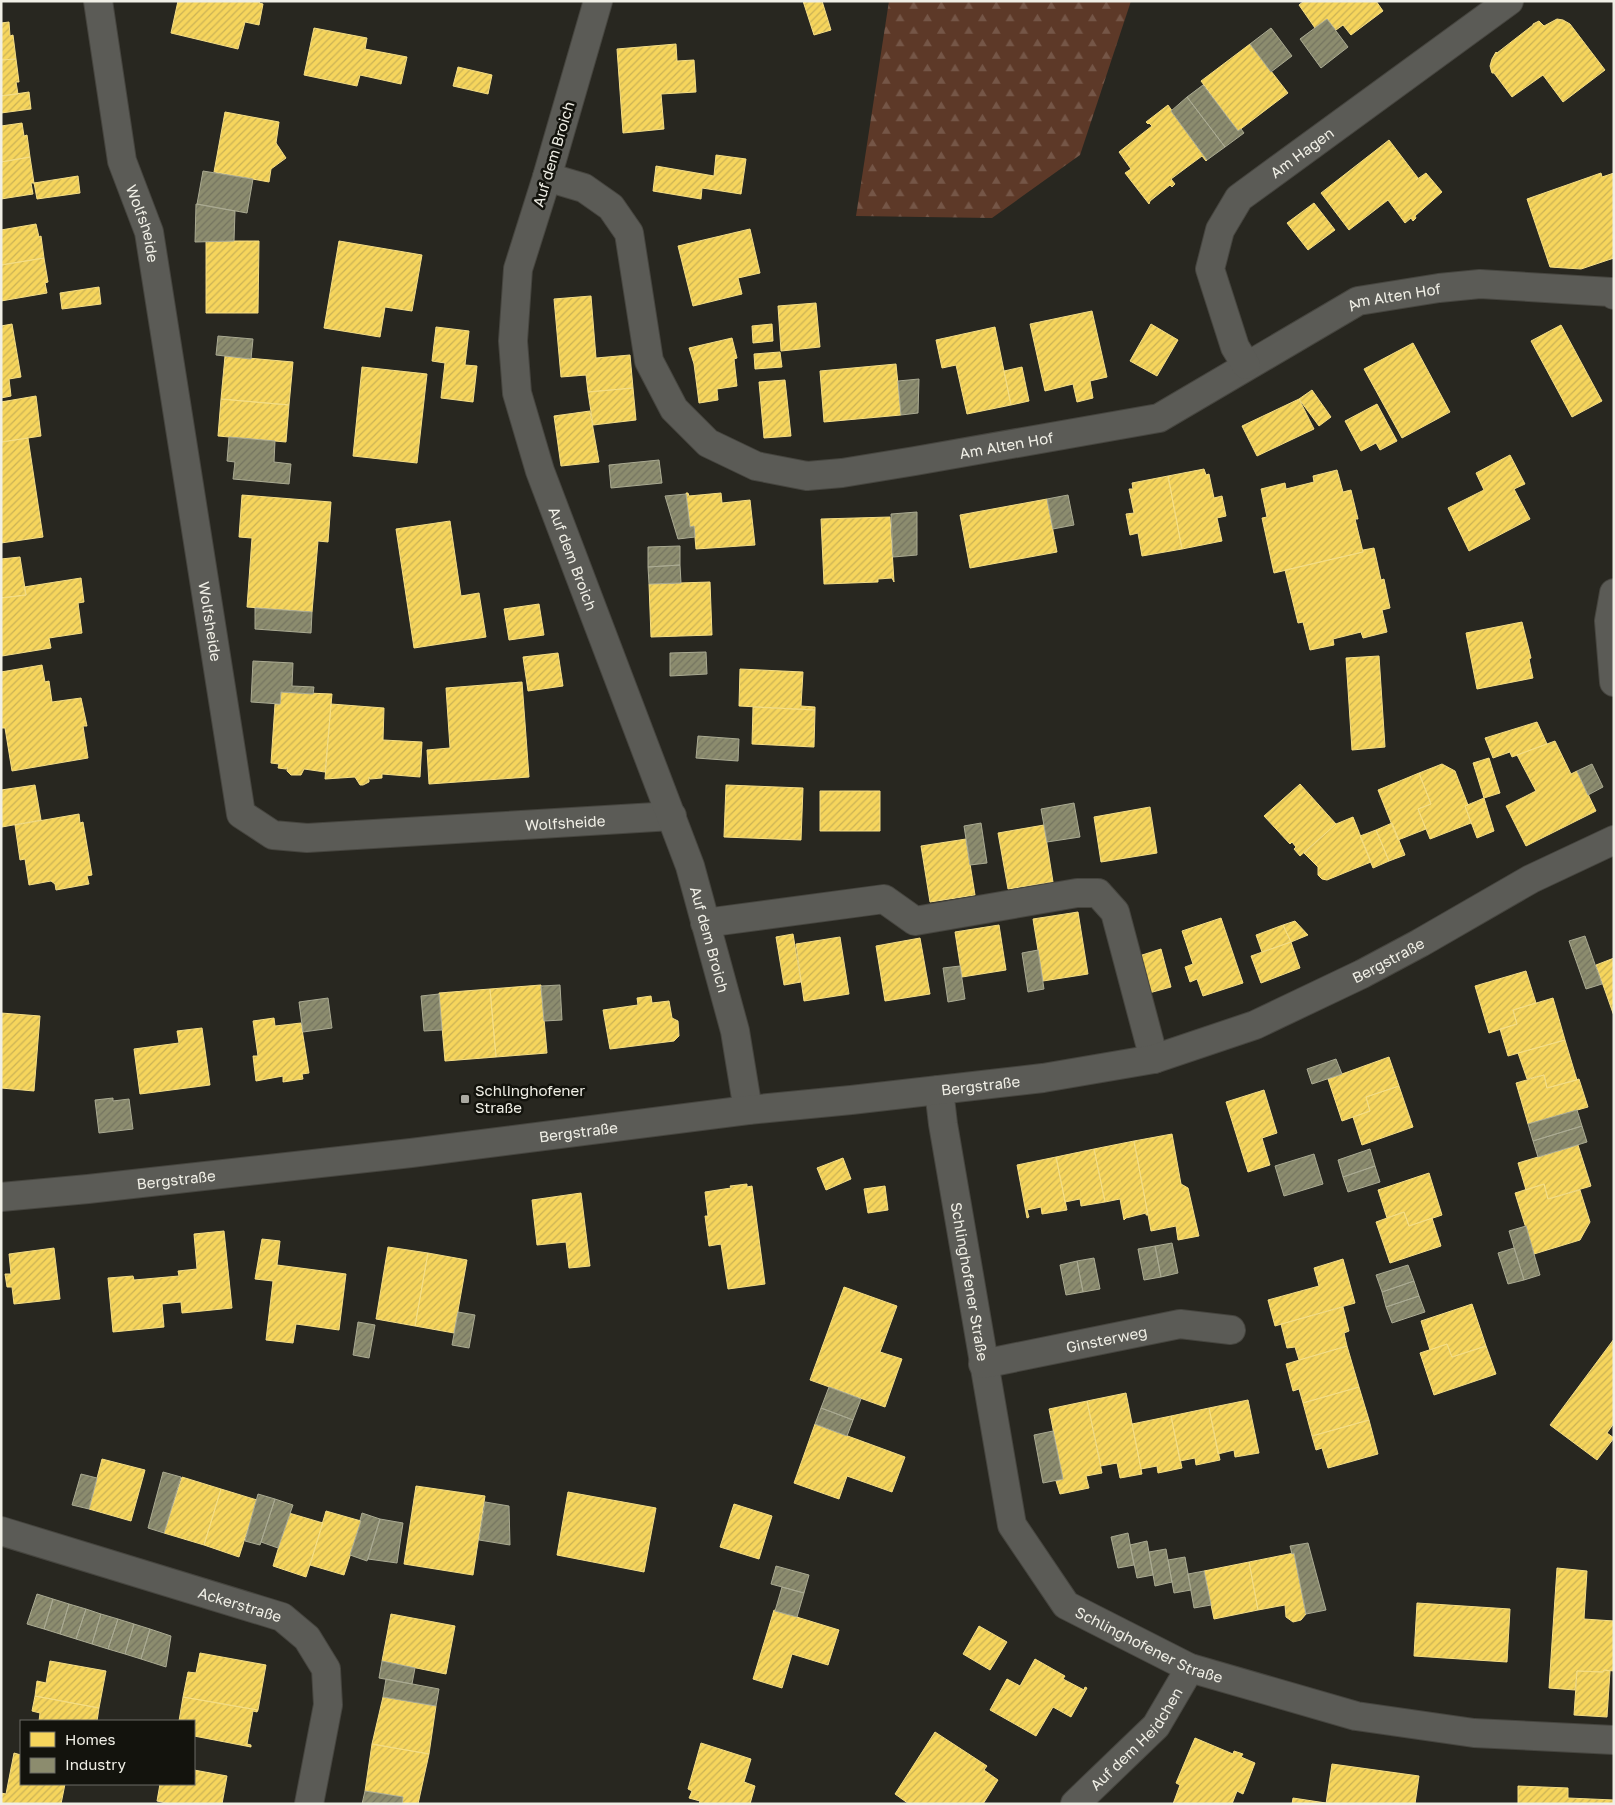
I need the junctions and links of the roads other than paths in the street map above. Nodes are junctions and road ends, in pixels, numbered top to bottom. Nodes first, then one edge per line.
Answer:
1 (98, 1) edge
2 (598, 1) edge
3 (1509, 1) edge
4 (547, 177) junction
5 (1614, 294) edge
6 (1246, 365) junction
7 (1614, 593) edge
8 (1614, 682) edge
9 (672, 816) junction
10 (1614, 840) edge
11 (706, 922) junction
12 (1154, 1059) junction
13 (939, 1090) junction
14 (748, 1110) junction
15 (1, 1197) edge
16 (1231, 1330) dead end
17 (984, 1364) junction
18 (1, 1531) edge
19 (1190, 1668) junction
20 (1614, 1740) edge
21 (309, 1804) edge
22 (1075, 1804) edge

1 - 9 street, Wolfsheide
2 - 4 street, Auf dem Broich
3 - 6 street, Am Hagen
4 - 6 street, Am Alten Hof
4 - 9 street, Auf dem Broich
5 - 6 street, Am Alten Hof
7 - 8 street
9 - 11 street, Auf dem Broich
10 - 12 street, Bergstraße
11 - 12 street
11 - 14 street, Auf dem Broich
12 - 13 street, Bergstraße
13 - 14 street, Bergstraße
13 - 17 street, Schlinghofener Straße
14 - 15 street, Bergstraße
16 - 17 street, Ginsterweg
17 - 19 street, Schlinghofener Straße
18 - 21 street, Ackerstraße
19 - 20 street, Schlinghofener Straße
19 - 22 street, Auf dem Heidchen

